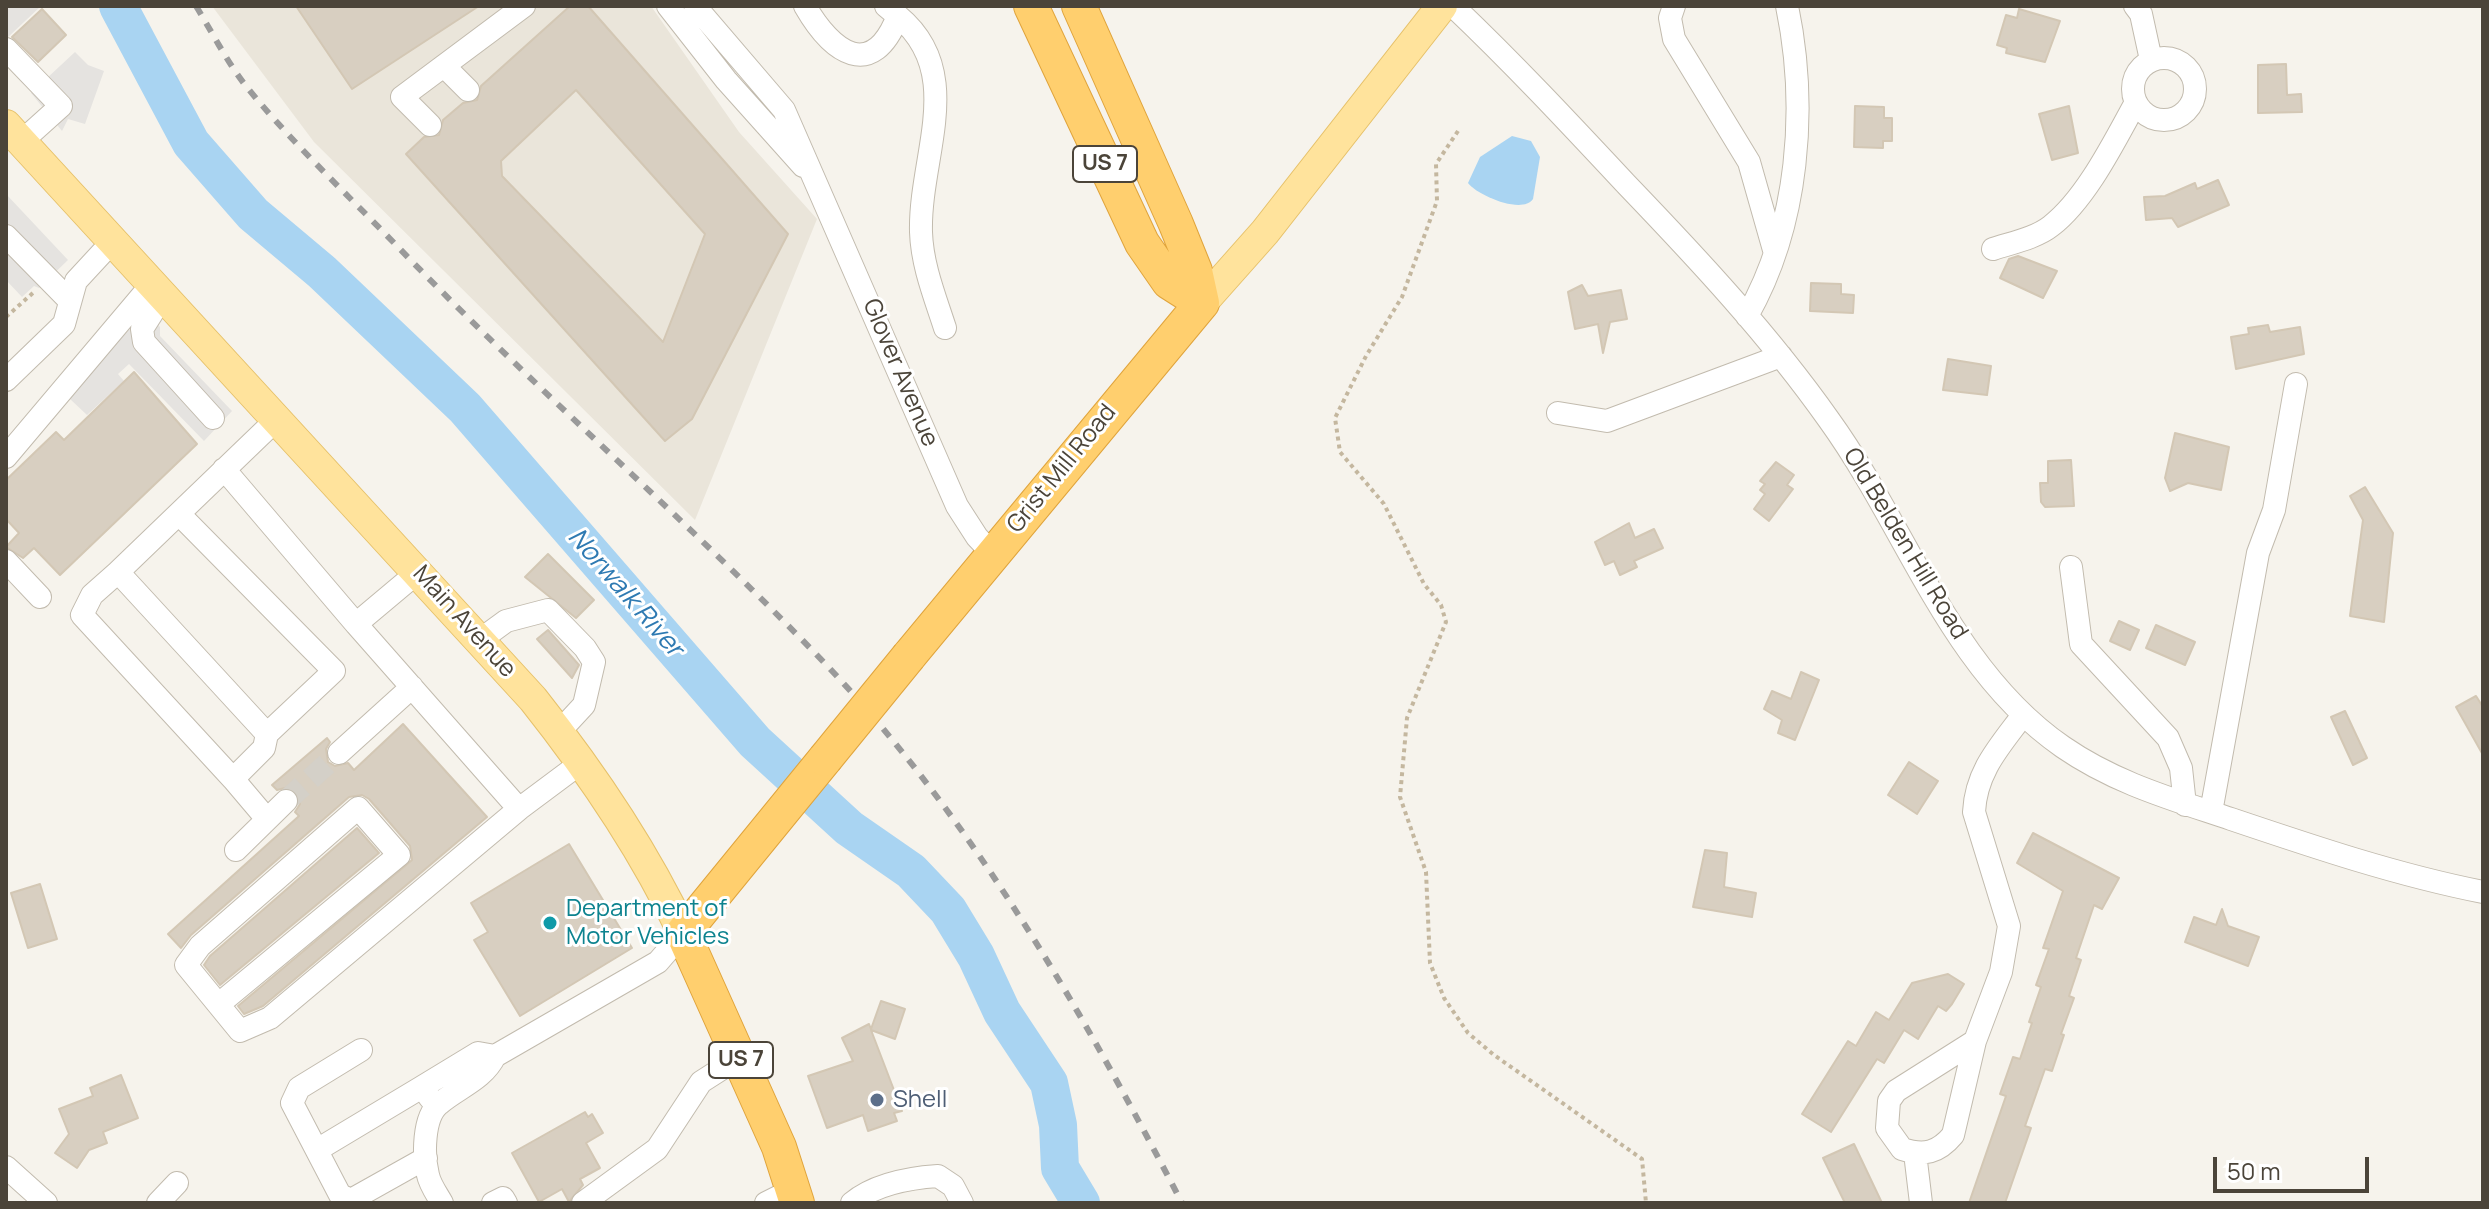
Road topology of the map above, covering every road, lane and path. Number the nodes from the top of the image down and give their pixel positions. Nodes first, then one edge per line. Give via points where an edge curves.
1 (524, 6) edge
2 (668, 6) edge
3 (695, 6) edge
4 (805, 6) edge
5 (1031, 6) edge
6 (1079, 6) edge
7 (1442, 6) edge
8 (1453, 6) edge
9 (1674, 6) edge
10 (1787, 6) edge
11 (2135, 6) edge
12 (892, 11) edge
13 (6, 49) edge
14 (2151, 60) junction
15 (444, 66) junction
16 (468, 90) dead end
17 (2135, 104) junction
18 (430, 125) dead end
19 (1458, 131) dead end
20 (14, 134) edge
21 (819, 185) junction
22 (6, 236) edge
23 (113, 241) junction
24 (1993, 249) dead end
25 (1776, 255) junction
26 (47, 280) junction
27 (158, 290) junction
28 (68, 299) junction
29 (1202, 303) junction
30 (1747, 316) junction
31 (6, 317) edge
32 (945, 328) dead end
33 (1781, 356) junction
34 (6, 380) edge
35 (2296, 384) dead end
36 (1558, 413) dead end
37 (213, 418) dead end
38 (277, 419) junction
39 (6, 457) edge
40 (224, 469) junction
41 (180, 515) junction
42 (993, 554) junction
43 (6, 561) edge
44 (2071, 567) dead end
45 (118, 572) junction
46 (418, 572) junction
47 (40, 597) dead end
48 (356, 624) junction
49 (480, 640) junction
50 (412, 687) junction
51 (2023, 715) junction
52 (559, 732) junction
53 (267, 734) junction
54 (339, 753) tunnel mouth
55 (582, 762) junction
56 (233, 779) junction
57 (286, 801) tunnel mouth
58 (2185, 805) junction
59 (519, 809) junction
60 (2211, 812) junction
61 (266, 818) junction
62 (236, 850) dead end
63 (2483, 892) edge
64 (683, 933) junction
65 (219, 1004) junction
66 (1975, 1041) junction
67 (361, 1050) dead end
68 (495, 1056) junction
69 (740, 1057) junction
70 (422, 1087) junction
71 (436, 1106) junction
72 (317, 1150) junction
73 (1915, 1153) junction
74 (6, 1167) edge
75 (427, 1167) junction
76 (177, 1183) dead end
77 (786, 1198) edge
78 (46, 1203) edge
79 (158, 1203) edge
80 (442, 1203) edge
81 (493, 1203) edge
82 (506, 1203) edge
83 (583, 1203) edge
84 (852, 1203) edge
85 (962, 1203) edge
86 (1646, 1203) edge
87 (1921, 1203) edge

1 - 15 street
2 - 21 street, Glover Avenue
3 - 21 street, Glover Avenue via 784,110
4 - 12 street via 839,50 856,56 876,51 890,35
5 - 29 highway, US 7 via 1142,243 1169,282
6 - 29 highway, US 7 via 1176,224
7 - 29 main road, Grist Mill Road via 1265,232
8 - 30 street, Old Belden Hill Road via 1515,65
9 - 25 street via 1674,39 1749,162
10 - 25 street via 1797,97 1796,153
11 - 14 street
12 - 32 street via 929,51 937,86 921,235
13 - 20 street via 61,106
14 - 17 street via 2136,74
14 - 17 street via 2162,57 2183,64 2191,72 2195,94 2184,114 2174,119 2152,119
15 - 16 street
15 - 18 street via 402,97
17 - 24 street via 2103,161 2061,217 2050,228
19 - 86 path via 1436,164 1437,201 1402,297 1335,418 1340,452 1384,504 1446,622 1407,718 1400,797 1426,872 1430,963 1444,998 1468,1033 1494,1055 1642,1159
20 - 23 main road, Main Avenue
21 - 42 street, Glover Avenue via 957,506
22 - 26 street
23 - 27 main road, Main Avenue
23 - 28 street via 76,281
25 - 30 street
26 - 28 street
26 - 31 path
27 - 37 street via 142,329 144,342
27 - 38 main road, Main Avenue
27 - 39 street
28 - 34 street via 64,324
29 - 42 highway, Grist Mill Road
30 - 33 street, Old Belden Hill Road
33 - 36 street via 1607,421
33 - 51 street, Old Belden Hill Road via 1831,423 1985,675
35 - 60 street via 2274,510 2258,553
38 - 40 street
38 - 46 main road, Main Avenue
40 - 41 street
40 - 48 street
41 - 45 street
41 - 53 street via 334,671
42 - 64 highway, Grist Mill Road, bridge
43 - 47 street
44 - 58 street via 2081,644 2168,738 2181,768
45 - 53 street
45 - 56 street via 92,595 82,615
46 - 48 street
46 - 49 main road, Main Avenue
48 - 50 street
49 - 52 main road, Main Avenue
49 - 52 street via 506,621 548,610 585,648 594,662 584,705
50 - 54 street
50 - 59 street
51 - 58 street, Old Belden Hill Road via 2100,772
51 - 66 street via 1984,767 1975,796 1974,812 2009,926 2001,972
52 - 55 main road, Main Avenue
53 - 56 street via 264,748
55 - 59 street
55 - 64 main road, Main Avenue via 657,878
56 - 61 street
57 - 61 street
58 - 60 street, Old Belden Hill Road
59 - 65 street via 270,1018 240,1031
60 - 63 street, Old Belden Hill Road via 2356,861
61 - 62 street
64 - 68 street via 658,962
64 - 69 highway, Main Avenue / US 7
65 - 65 street via 399,855 358,808 200,946 186,965
66 - 73 street via 1953,1135 1935,1151
66 - 73 street via 1896,1091 1889,1101 1887,1128 1902,1149
67 - 72 street via 293,1095 292,1103
68 - 70 street via 478,1053
68 - 71 street via 488,1070
69 - 77 highway, Main Avenue / US 7
69 - 83 street via 701,1082 657,1149
70 - 71 street
70 - 72 street
71 - 75 street via 426,1133
72 - 75 street via 346,1200
73 - 87 street
74 - 78 street
75 - 80 street
76 - 79 street
81 - 82 street via 503,1198
84 - 85 street via 882,1186 938,1176 953,1186

